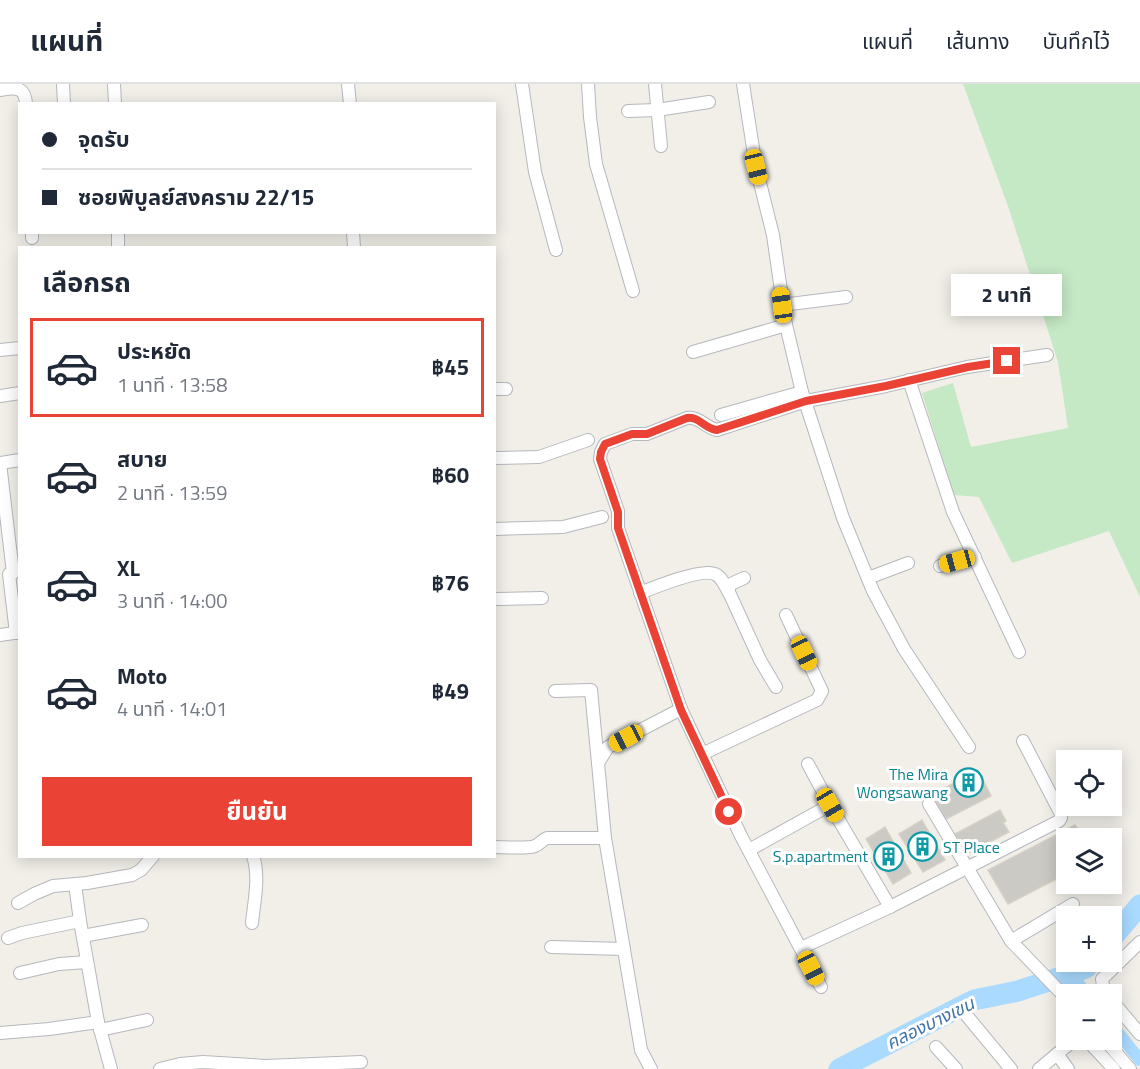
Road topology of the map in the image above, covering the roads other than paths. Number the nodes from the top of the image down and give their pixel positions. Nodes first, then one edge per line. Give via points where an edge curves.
1 (63, 84) edge
2 (114, 84) edge
3 (348, 84) edge
4 (522, 84) edge
5 (588, 84) edge
6 (655, 84) edge
7 (743, 84) edge
8 (0, 90) edge
9 (26, 102) edge
10 (64, 102) edge
11 (115, 102) edge
12 (350, 102) edge
13 (709, 102) dead end
14 (657, 110) junction
15 (628, 111) dead end
16 (661, 146) dead end
17 (556, 250) dead end
18 (633, 291) dead end
19 (846, 297) dead end
20 (782, 305) junction
21 (786, 325) junction
22 (18, 348) edge
23 (0, 350) edge
24 (693, 352) dead end
25 (1047, 355) dead end
26 (909, 380) junction
27 (18, 393) edge
28 (0, 396) edge
29 (804, 396) junction
30 (721, 415) dead end
31 (588, 440) dead end
32 (496, 458) edge
33 (18, 460) edge
34 (0, 463) edge
35 (9, 516) edge
36 (602, 517) dead end
37 (496, 529) edge
38 (975, 557) junction
39 (908, 563) dead end
40 (940, 566) dead end
41 (11, 574) edge
42 (744, 578) dead end
43 (868, 578) junction
44 (640, 592) junction
45 (729, 593) junction
46 (542, 598) dead end
47 (496, 599) edge
48 (786, 615) dead end
49 (18, 633) edge
50 (0, 635) edge
51 (1019, 652) dead end
52 (776, 687) dead end
53 (555, 691) dead end
54 (681, 710) junction
55 (1023, 741) dead end
56 (969, 747) dead end
57 (702, 754) junction
58 (598, 762) junction
59 (808, 764) dead end
60 (929, 804) dead end
61 (830, 805) junction
62 (605, 838) junction
63 (496, 847) edge
64 (749, 850) junction
65 (150, 858) edge
66 (254, 858) edge
67 (967, 868) junction
68 (75, 884) junction
69 (18, 903) dead end
70 (1073, 904) dead end
71 (890, 907) junction
72 (80, 921) junction
73 (252, 923) dead end
74 (141, 925) dead end
75 (83, 936) junction
76 (8, 938) dead end
77 (1011, 941) junction
78 (551, 946) dead end
79 (1139, 946) edge
80 (801, 948) junction
81 (624, 949) junction
82 (87, 962) junction
83 (20, 973) dead end
84 (1103, 984) edge
85 (821, 987) dead end
86 (1056, 987) edge
87 (1122, 1013) edge
88 (967, 1016) dead end
89 (147, 1020) dead end
90 (99, 1026) junction
91 (0, 1033) edge
92 (1140, 1034) edge
93 (936, 1047) dead end
94 (1062, 1050) edge
95 (1096, 1050) edge
96 (1114, 1050) edge
97 (1057, 1054) junction
98 (361, 1062) dead end
99 (1112, 1068) edge
100 (111, 1069) edge
101 (164, 1069) edge
102 (651, 1069) edge
103 (956, 1069) edge
104 (1011, 1069) edge
105 (1039, 1069) edge
106 (1068, 1069) edge
107 (1130, 1069) edge

1 - 10 street
2 - 11 street
3 - 12 street
4 - 17 street via 535,172
5 - 18 street via 596,164
6 - 14 street
7 - 20 street via 756,167 773,235
8 - 9 street via 21,90
13 - 14 street
14 - 15 street
14 - 16 street
19 - 20 street
20 - 21 street
21 - 24 street
21 - 29 street
22 - 23 street
25 - 26 street
26 - 29 street
26 - 38 street via 953,512
27 - 28 street
29 - 30 street
29 - 43 street via 843,518
29 - 44 street via 717,430 692,417 605,444 600,459
31 - 32 street via 539,456
33 - 34 street
34 - 35 street
35 - 41 street
36 - 37 street via 563,527
38 - 40 street
38 - 51 street
39 - 43 street
41 - 49 street
42 - 45 street via 731,584
43 - 56 street via 904,649
44 - 45 street via 688,576 713,573
44 - 54 street
45 - 52 street
46 - 47 street
48 - 57 street via 822,691 817,699
49 - 50 street
53 - 58 street via 591,690
54 - 57 street
54 - 58 street via 608,747
55 - 67 street via 1061,818
57 - 64 street
58 - 62 street
59 - 61 street
60 - 67 street
61 - 64 street
61 - 71 street
62 - 63 street via 545,838 533,847
62 - 81 street
64 - 80 street
65 - 68 street via 132,874
66 - 73 street
67 - 71 street
67 - 77 street
68 - 69 street via 45,888
68 - 72 street
70 - 77 street
71 - 80 street
72 - 75 street
72 - 76 street
74 - 75 street
75 - 82 street
77 - 86 street
78 - 81 street
79 - 84 street via 1102,979
80 - 85 street
81 - 102 street via 641,1050
82 - 83 street
82 - 90 street
87 - 92 street
88 - 104 street
89 - 90 street
90 - 91 street
90 - 100 street
93 - 103 street
94 - 97 street
95 - 99 street
96 - 107 street
97 - 105 street
97 - 106 street
98 - 101 street via 285,1066 203,1062

